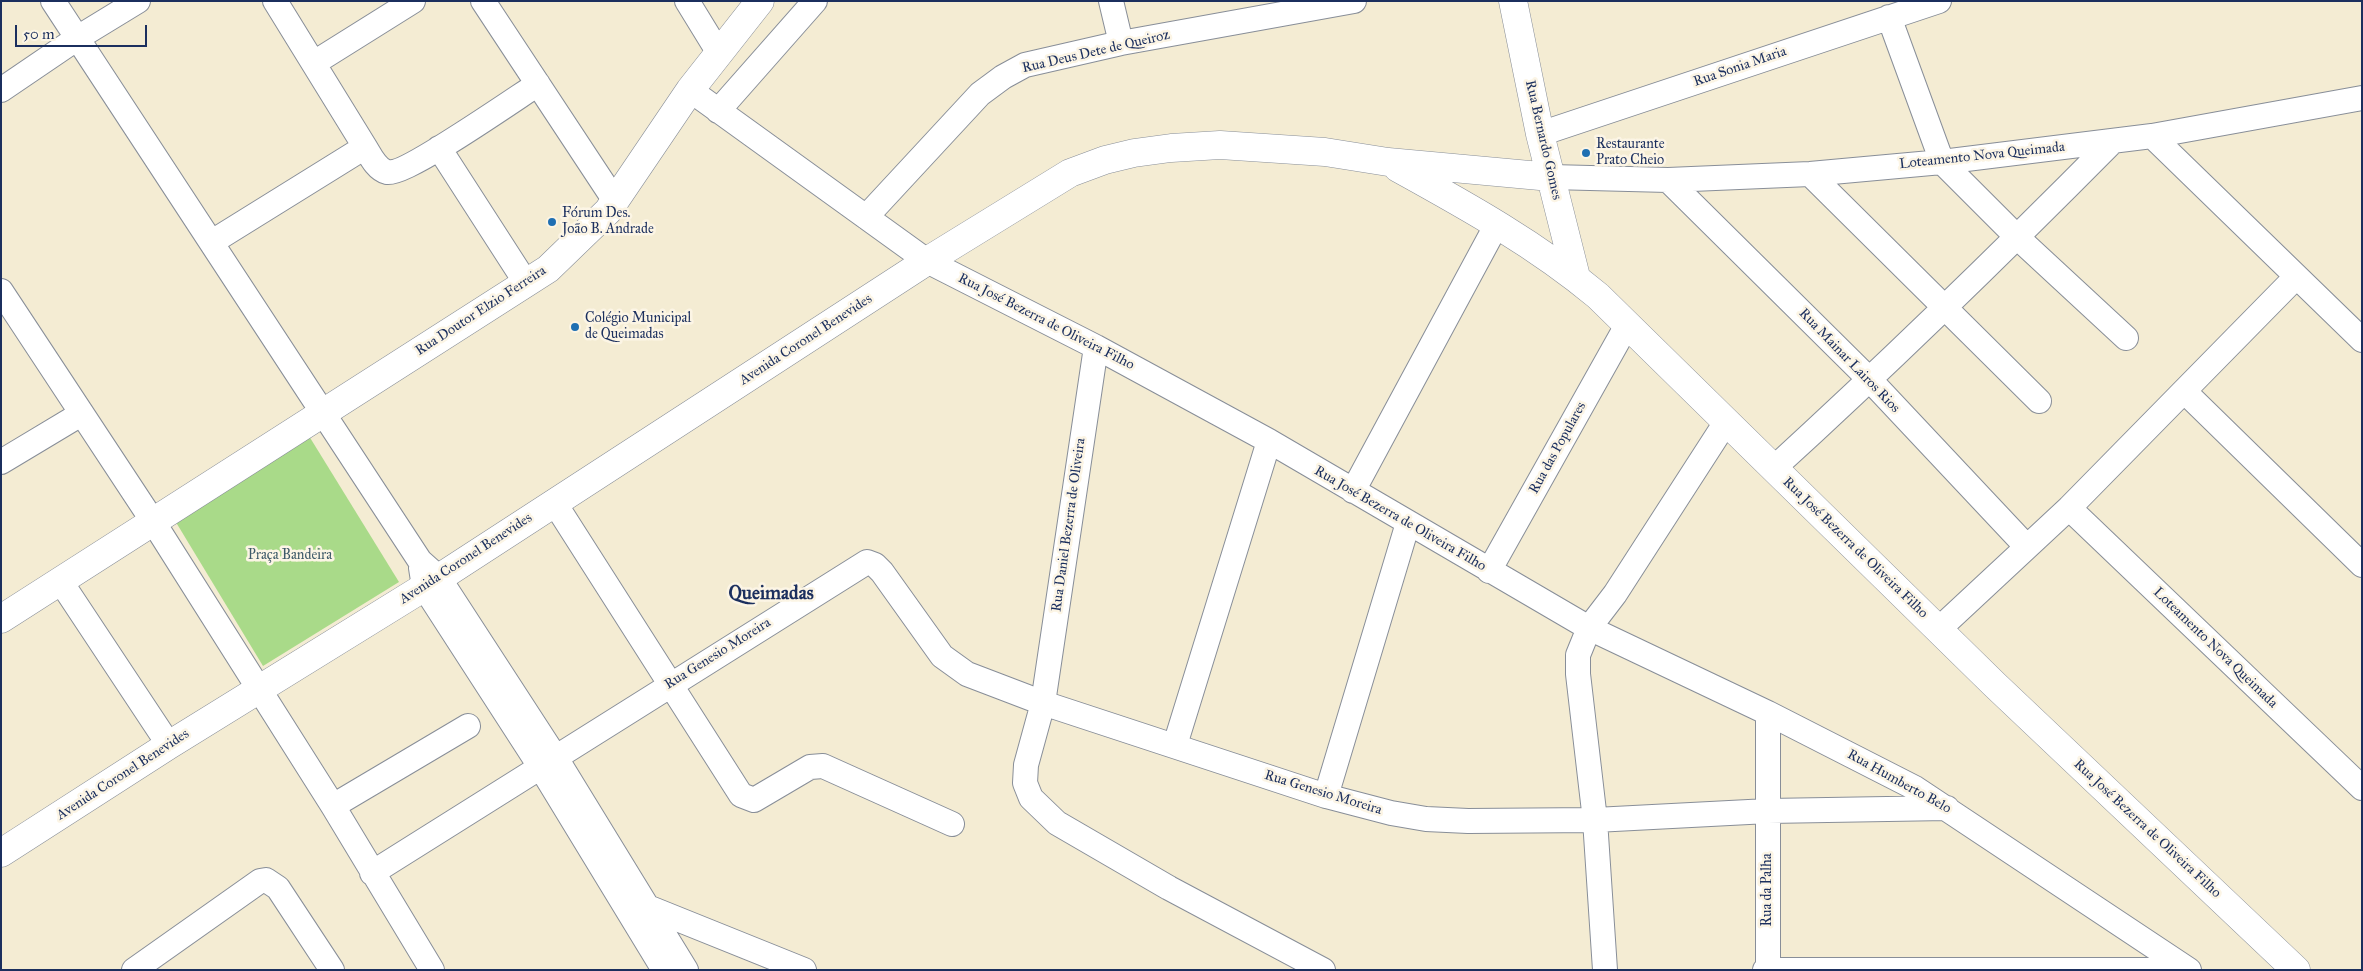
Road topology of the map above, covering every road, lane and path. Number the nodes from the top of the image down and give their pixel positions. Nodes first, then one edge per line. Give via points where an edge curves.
1 (53, 1) edge
2 (138, 1) edge
3 (275, 1) edge
4 (413, 1) edge
5 (483, 1) edge
6 (687, 1) edge
7 (737, 1) edge
8 (760, 1) edge
9 (815, 1) edge
10 (1111, 1) edge
11 (1354, 1) edge
12 (1513, 1) edge
13 (1940, 1) edge
14 (1889, 17) junction
15 (78, 37) junction
16 (1121, 43) junction
17 (714, 45) junction
18 (314, 63) junction
19 (538, 84) junction
20 (1, 90) edge
21 (690, 90) junction
22 (2357, 105) edge
23 (718, 111) junction
24 (1540, 134) junction
25 (2152, 136) junction
26 (2113, 141) junction
27 (365, 146) junction
28 (439, 148) junction
29 (1388, 162) junction
30 (1942, 162) junction
31 (1810, 174) junction
32 (1551, 177) junction
33 (1668, 180) junction
34 (614, 201) junction
35 (866, 217) junction
36 (1497, 224) junction
37 (2018, 238) junction
38 (212, 242) junction
39 (927, 261) junction
40 (2296, 277) junction
41 (1576, 278) junction
42 (526, 283) junction
43 (1, 291) edge
44 (1944, 307) junction
45 (1627, 325) junction
46 (2126, 338) dead end
47 (2362, 340) edge
48 (1096, 347) junction
49 (1870, 380) junction
50 (2185, 392) junction
51 (2039, 402) dead end
52 (322, 412) junction
53 (81, 414) junction
54 (1726, 422) junction
55 (1269, 441) junction
56 (1, 462) edge
57 (1773, 469) junction
58 (1354, 491) junction
59 (554, 502) junction
60 (2069, 508) junction
61 (154, 523) junction
62 (1408, 523) junction
63 (2026, 546) junction
64 (2362, 565) edge
65 (1489, 571) junction
66 (428, 575) junction
67 (61, 582) junction
68 (1, 619) edge
69 (1589, 628) junction
70 (1939, 629) junction
71 (670, 684) junction
72 (258, 690) junction
73 (1043, 703) junction
74 (1768, 713) junction
75 (468, 726) dead end
76 (169, 745) junction
77 (1175, 745) junction
78 (548, 763) junction
79 (2362, 788) edge
80 (1326, 796) junction
81 (332, 806) junction
82 (1947, 808) junction
83 (1768, 811) junction
84 (1595, 820) junction
85 (952, 824) dead end
86 (1, 853) edge
87 (372, 873) junction
88 (650, 908) junction
89 (1875, 969) edge
90 (134, 970) edge
91 (332, 970) edge
92 (432, 970) edge
93 (664, 970) edge
94 (686, 970) edge
95 (804, 970) edge
96 (1323, 970) edge
97 (1605, 970) edge
98 (1767, 970) edge
99 (2185, 970) edge
100 (2189, 970) edge
101 (2296, 970) edge

1 - 15 street
2 - 15 street
3 - 18 street
4 - 18 street
5 - 19 street
6 - 17 street
7 - 17 main road
8 - 21 main road
9 - 23 street
10 - 16 street
11 - 16 street, Rua Deus Dete de Queiroz
12 - 24 main road, Rua Bernardo Gomes
13 - 14 street, Rua Sonia Maria
14 - 24 street, Rua Sonia Maria
14 - 30 street
15 - 20 street
15 - 38 street
16 - 35 street, Rua Deus Dete de Queiroz via 1025,66 1002,77 953,121
17 - 21 main road
18 - 27 street
19 - 28 street
19 - 34 street
21 - 23 street
21 - 34 main road, Rua Doutor Elzio Ferreira
22 - 25 street, Loteamento Nova Queimada
23 - 35 street
24 - 32 main road, Rua Bernardo Gomes
25 - 26 street, Loteamento Nova Queimada
25 - 40 street
26 - 30 street, Loteamento Nova Queimada
26 - 37 street
27 - 28 street via 379,168 389,172
27 - 38 street
28 - 42 street
29 - 32 main road, Rua José Bezerra de Oliveira Filho
29 - 36 main road, Rua José Bezerra de Oliveira Filho
29 - 39 main road, Rua José Bezerra de Oliveira Filho via 1325,152 1220,145 1134,153 1070,173
30 - 31 street, Loteamento Nova Queimada
30 - 37 street
31 - 33 street, Loteamento Nova Queimada
31 - 44 street
32 - 33 street, Loteamento Nova Queimada
32 - 41 main road, Rua Bernardo Gomes
33 - 49 street, Rua Mainar Lairos Rios
34 - 42 main road, Rua Doutor Elzio Ferreira via 608,211 548,269
35 - 39 street
36 - 41 main road, Rua José Bezerra de Oliveira Filho
36 - 58 street
37 - 44 street
37 - 46 street
38 - 52 street
39 - 48 street, Rua José Bezerra de Oliveira Filho
39 - 59 main road, Avenida Coronel Benevides
40 - 47 street
40 - 50 street
41 - 45 main road, Rua José Bezerra de Oliveira Filho
42 - 52 main road, Rua Doutor Elzio Ferreira
43 - 53 street
44 - 49 street
44 - 51 street
45 - 54 main road, Rua José Bezerra de Oliveira Filho
45 - 65 street, Rua das Populares
48 - 55 street, Rua José Bezerra de Oliveira Filho
48 - 73 street, Rua Daniel Bezerra de Oliveira
49 - 57 street
49 - 63 street, Rua Mainar Lairos Rios
50 - 60 street
50 - 64 street
52 - 61 main road
52 - 66 street
53 - 56 street
53 - 61 street
54 - 57 main road, Rua José Bezerra de Oliveira Filho
54 - 69 street via 1615,594
55 - 58 street, Rua José Bezerra de Oliveira Filho
55 - 77 street
57 - 70 main road, Rua José Bezerra de Oliveira Filho
58 - 62 street, Rua José Bezerra de Oliveira Filho
59 - 66 main road, Avenida Coronel Benevides
59 - 71 street
60 - 63 street
60 - 79 street, Loteamento Nova Queimada
61 - 67 main road
61 - 72 street
62 - 65 street, Rua José Bezerra de Oliveira Filho
62 - 80 street
63 - 70 street
65 - 69 street, Rua José Bezerra de Oliveira Filho
66 - 72 main road, Avenida Coronel Benevides
66 - 78 street
67 - 68 main road
67 - 76 street
69 - 74 street, Rua Humberto Belo
69 - 84 street via 1578,655 1578,674
70 - 101 main road, Rua José Bezerra de Oliveira Filho
71 - 73 street, Rua Genesio Moreira via 867,562 882,572 942,656 952,665 967,674
71 - 78 street, Rua Genesio Moreira
71 - 85 street via 741,795 754,800 810,767 822,766
72 - 76 main road, Avenida Coronel Benevides
72 - 81 street
73 - 77 street, Rua Genesio Moreira
73 - 96 street via 1026,765 1025,783 1031,798 1057,823 1169,888
74 - 82 street, Rua Humberto Belo via 1883,771
74 - 83 street
75 - 81 street
76 - 86 main road, Avenida Coronel Benevides
77 - 80 street, Rua Genesio Moreira
78 - 87 street, Rua Genesio Moreira
78 - 88 street
78 - 93 street
80 - 84 street, Rua Genesio Moreira via 1426,819
81 - 87 street
82 - 83 street
82 - 100 street, Rua Humberto Belo
83 - 84 street
83 - 98 street, Rua da Palha
84 - 97 street
87 - 92 street
88 - 94 street
88 - 95 street
89 - 98 street, Rua da Palha
89 - 99 street, Rua da Palha
90 - 91 street via 260,881 266,880 278,888

